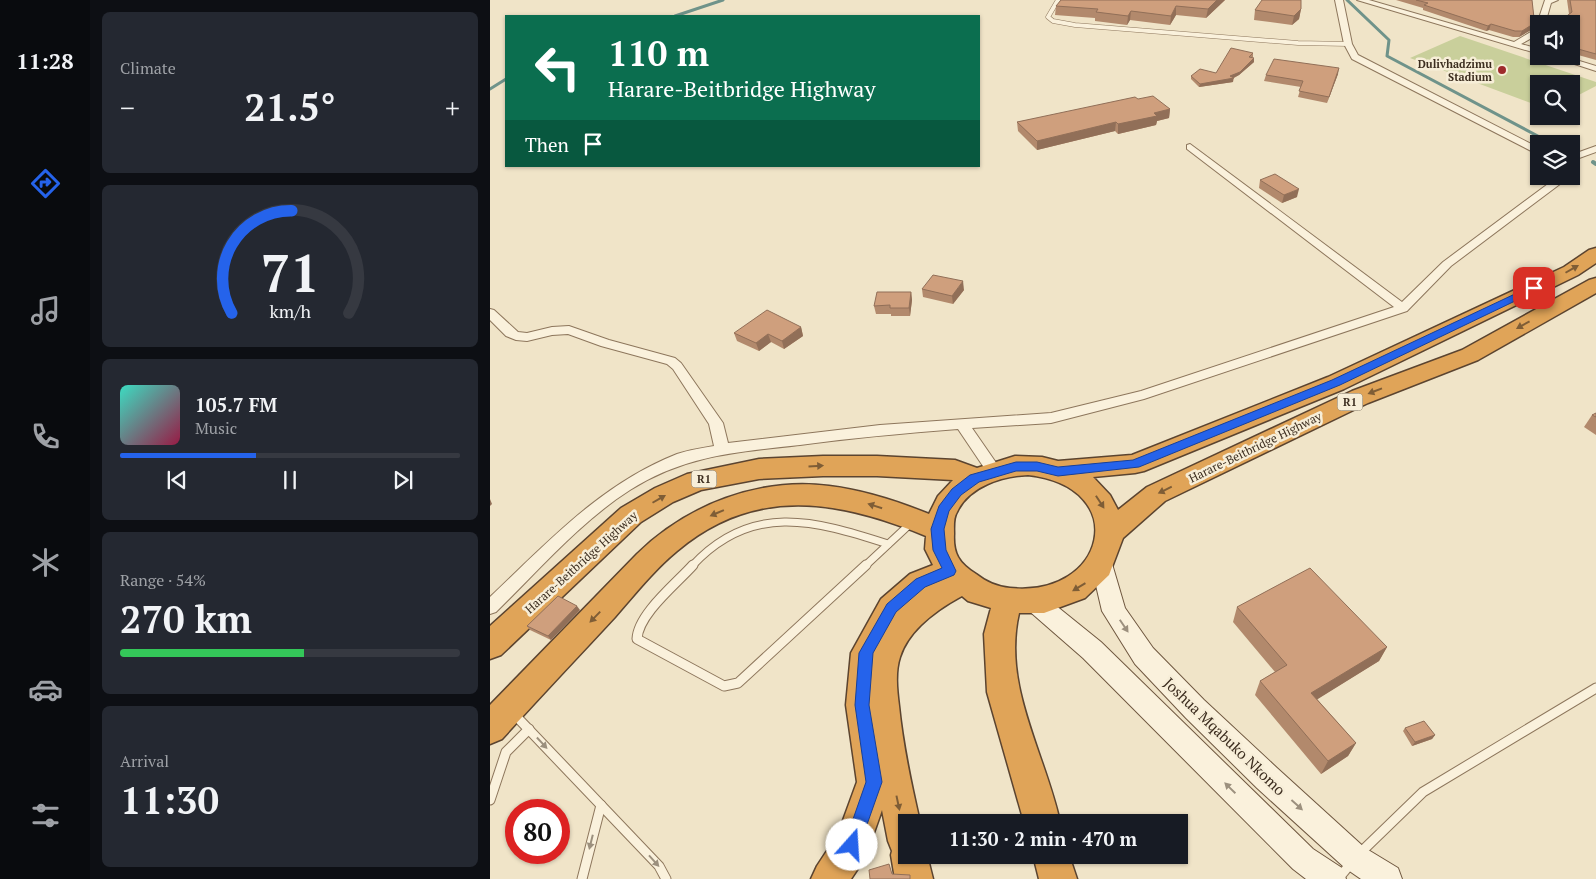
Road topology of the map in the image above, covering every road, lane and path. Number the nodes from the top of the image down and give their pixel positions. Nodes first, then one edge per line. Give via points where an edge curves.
1 (1058, 0) edge
2 (1339, 0) edge
3 (1361, 0) edge
4 (1549, 0) edge
5 (1544, 15) edge
6 (1530, 36) edge
7 (1348, 44) junction
8 (1515, 45) junction
9 (1530, 49) edge
10 (1580, 64) edge
11 (1596, 69) edge
12 (1190, 147) dead end
13 (1530, 147) edge
14 (1596, 149) edge
15 (1580, 155) edge
16 (1554, 185) edge
17 (1596, 254) edge
18 (1596, 284) edge
19 (1403, 308) junction
20 (490, 313) edge
21 (962, 426) junction
22 (722, 449) junction
23 (1058, 471) junction
24 (984, 475) junction
25 (926, 524) junction
26 (1111, 532) junction
27 (888, 544) junction
28 (1102, 564) junction
29 (956, 576) junction
30 (1021, 602) junction
31 (490, 607) edge
32 (490, 645) edge
33 (1596, 688) edge
34 (499, 718) edge
35 (529, 729) junction
36 (490, 800) edge
37 (601, 805) junction
38 (900, 814) edge
39 (1040, 814) edge
40 (1355, 858) junction
41 (911, 864) edge
42 (1054, 864) edge
43 (582, 879) edge
44 (666, 879) edge
45 (830, 879) edge
46 (914, 879) edge
47 (1058, 879) edge
48 (1331, 879) edge
49 (1338, 879) edge
50 (1387, 879) edge

1 - 7 lane via 1048,16 1053,21 1075,25
2 - 7 street
3 - 8 street
4 - 5 street
6 - 8 street
7 - 13 street via 1355,57
8 - 9 street
10 - 11 street
12 - 19 street
14 - 15 street
16 - 19 street via 1447,264
23 -> 17 highway, Harare-Beitbridge Highway / R1 via 1135,464 1263,413 1354,374 1570,271
18 -> 26 highway, Harare-Beitbridge Highway / R1 via 1470,355 1360,397 1156,494
19 - 21 street via 1144,396 1051,418
20 - 22 street via 516,336 569,330 672,361 716,423
21 - 22 street via 880,430
21 - 24 street
22 - 31 street via 682,458 625,486 576,524
23 - 24 highway, Harare-Beitbridge Highway / R1 via 1016,466
23 -> 26 highway, Harare-Beitbridge Highway / R1 via 1079,481 1095,495 1106,512
24 - 25 highway, Harare-Beitbridge Highway / R1 via 956,492 944,509
32 -> 24 highway, Harare-Beitbridge Highway / R1 via 631,515 696,481 759,470 824,466 955,470
25 - 27 lane
25 - 29 highway
25 -> 34 highway via 856,500 821,494 779,494 741,503 696,522 662,547
26 - 28 highway
27 - 27 lane via 731,686 724,686 637,639 639,623 716,543 740,529 767,522 805,521 845,529
28 -> 30 highway via 1086,582 1064,596
28 -> 40 street, Joshua Mqabuko Nkomo via 1114,611 1144,656 1195,709
29 - 30 highway via 968,588
29 -> 38 highway via 899,630 885,655 881,684 886,747
29 - 45 highway via 920,583 891,608 866,653 862,705 874,782 852,845
30 - 39 highway via 998,634 1003,692
48 -> 30 street via 1303,859 1092,650
33 - 40 lane via 1423,792
34 - 35 lane
35 - 36 lane via 506,752
35 -> 37 lane
37 -> 43 lane
37 -> 44 lane via 659,866
40 - 49 lane
40 - 50 street, Joshua Mqabuko Nkomo
41 - 46 highway
42 - 47 highway

